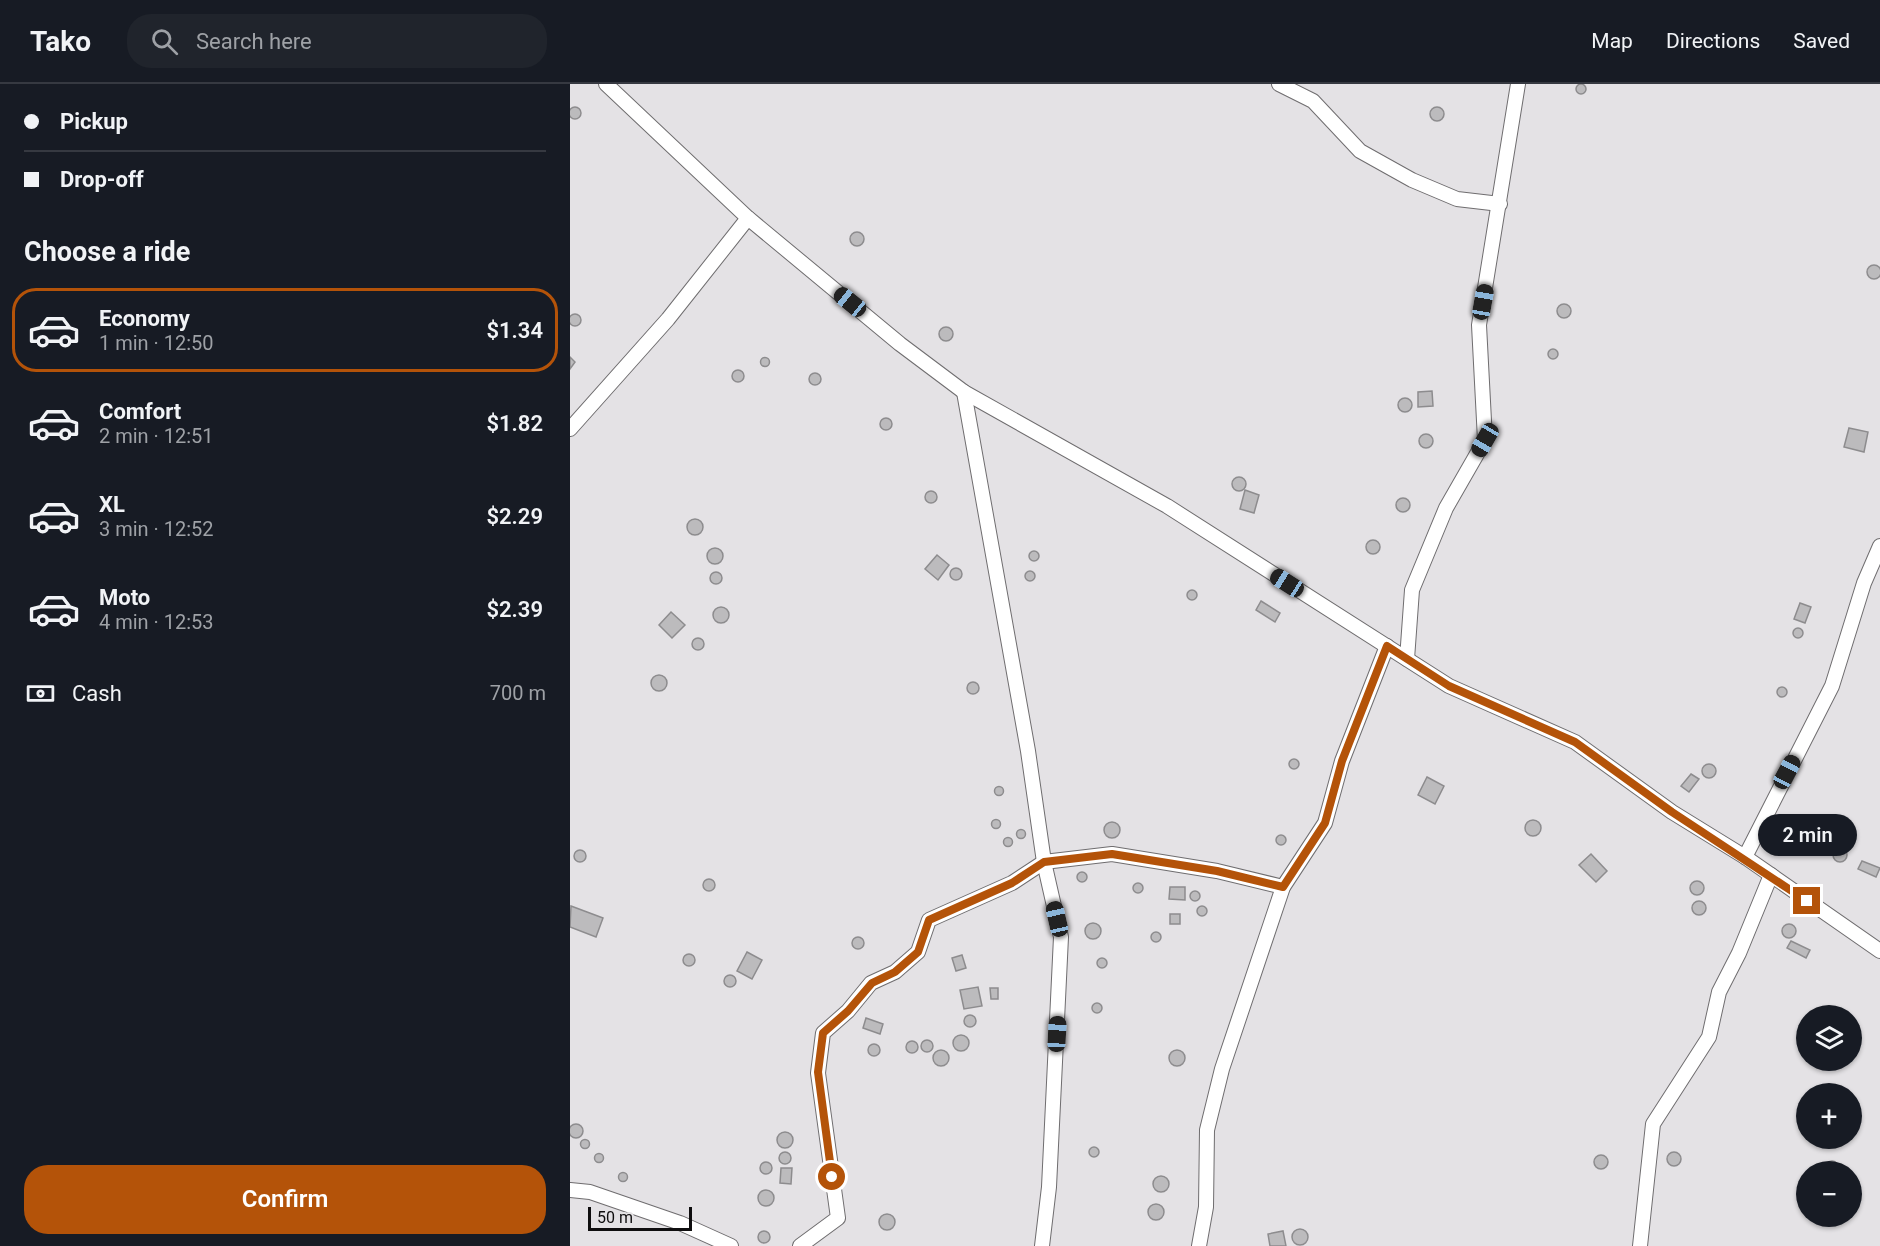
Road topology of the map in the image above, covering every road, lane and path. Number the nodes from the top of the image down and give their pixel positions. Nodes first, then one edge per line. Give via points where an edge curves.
1 (606, 84) edge
2 (1279, 84) edge
3 (1518, 84) edge
4 (1500, 204) junction
5 (748, 218) junction
6 (964, 392) junction
7 (570, 429) edge
8 (1880, 546) edge
9 (1387, 646) junction
10 (1407, 659) junction
11 (1745, 857) junction
12 (1044, 862) junction
13 (1771, 875) junction
14 (1283, 887) junction
15 (1880, 951) edge
16 (570, 1190) edge
17 (731, 1246) edge
18 (800, 1246) edge
19 (1042, 1246) edge
20 (1199, 1246) edge
21 (1640, 1246) edge

1 - 5 street
2 - 4 street via 1313,101 1360,151 1412,180 1457,199
3 - 4 street
4 - 10 street via 1479,325 1485,440 1446,508 1412,590
5 - 6 street
5 - 7 street via 668,319
6 - 9 street via 1167,506
6 - 12 street via 1028,750
8 - 11 street via 1864,583 1832,686
9 - 10 street
9 - 14 street via 1342,761 1325,823
10 - 11 street via 1449,686 1575,742 1672,812
11 - 13 street
12 - 14 street via 1112,854 1217,871
12 - 18 street via 1012,883 929,920 918,952 895,972 872,983 823,1033 818,1072 838,1218
12 - 19 street via 1061,937 1049,1187
13 - 15 street
13 - 21 street via 1719,992 1709,1036 1653,1124
14 - 20 street via 1222,1069 1207,1130 1206,1208
16 - 17 street via 590,1192 680,1223

